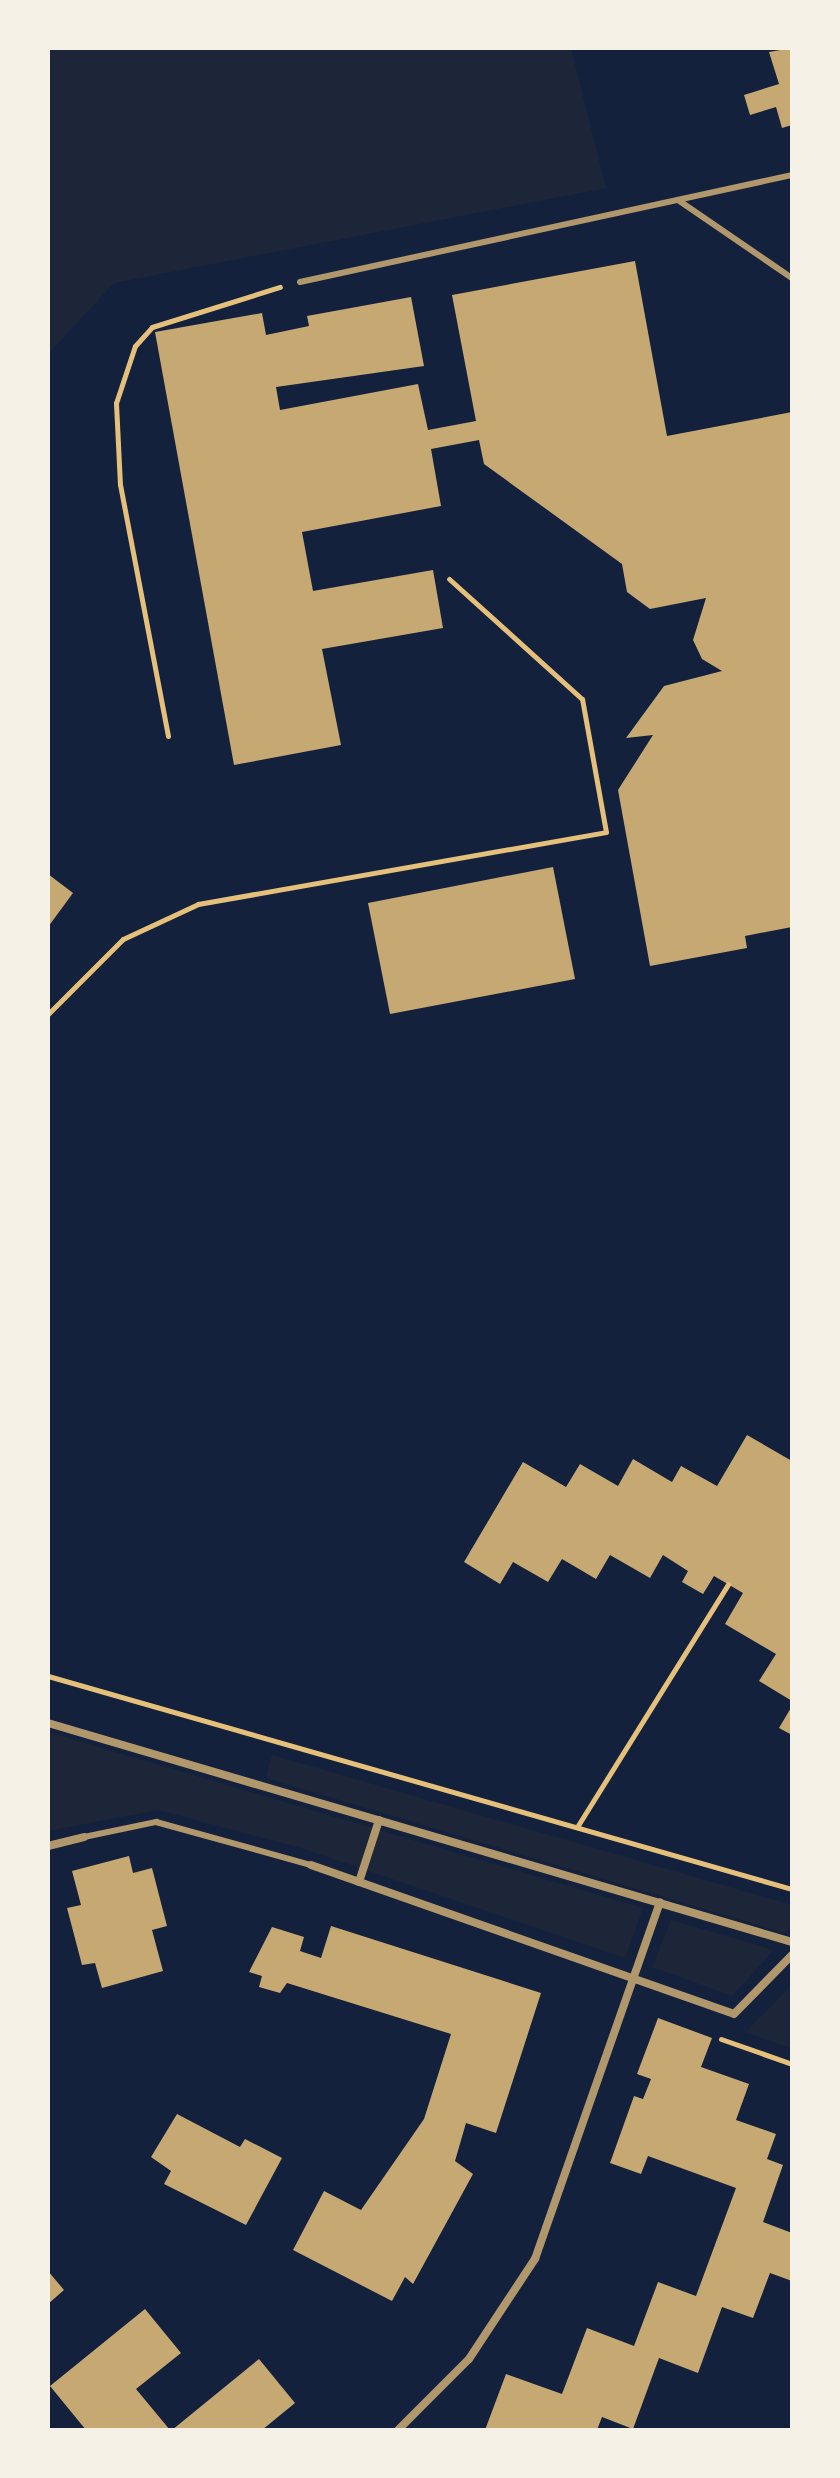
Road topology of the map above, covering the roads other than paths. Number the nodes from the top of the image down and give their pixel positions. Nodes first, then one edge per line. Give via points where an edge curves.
1 (792, 175) edge
2 (678, 200) junction
3 (792, 278) edge
4 (300, 282) road end
5 (48, 1723) edge
6 (379, 1820) junction
7 (84, 1837) joint
8 (48, 1846) edge
9 (311, 1865) joint
10 (359, 1882) junction
11 (660, 1902) junction
12 (792, 1942) edge
13 (792, 1955) edge
14 (631, 1976) junction
15 (398, 2430) edge

1 - 2 lane
2 - 3 lane
2 - 4 lane
5 - 6 street
6 - 10 street
6 - 11 street
7 - 8 street
7 - 9 lane via 156,1822
9 - 10 street
10 - 14 street
11 - 12 street
11 - 14 street
13 - 14 street via 734,2014
14 - 15 street via 535,2259 469,2359

